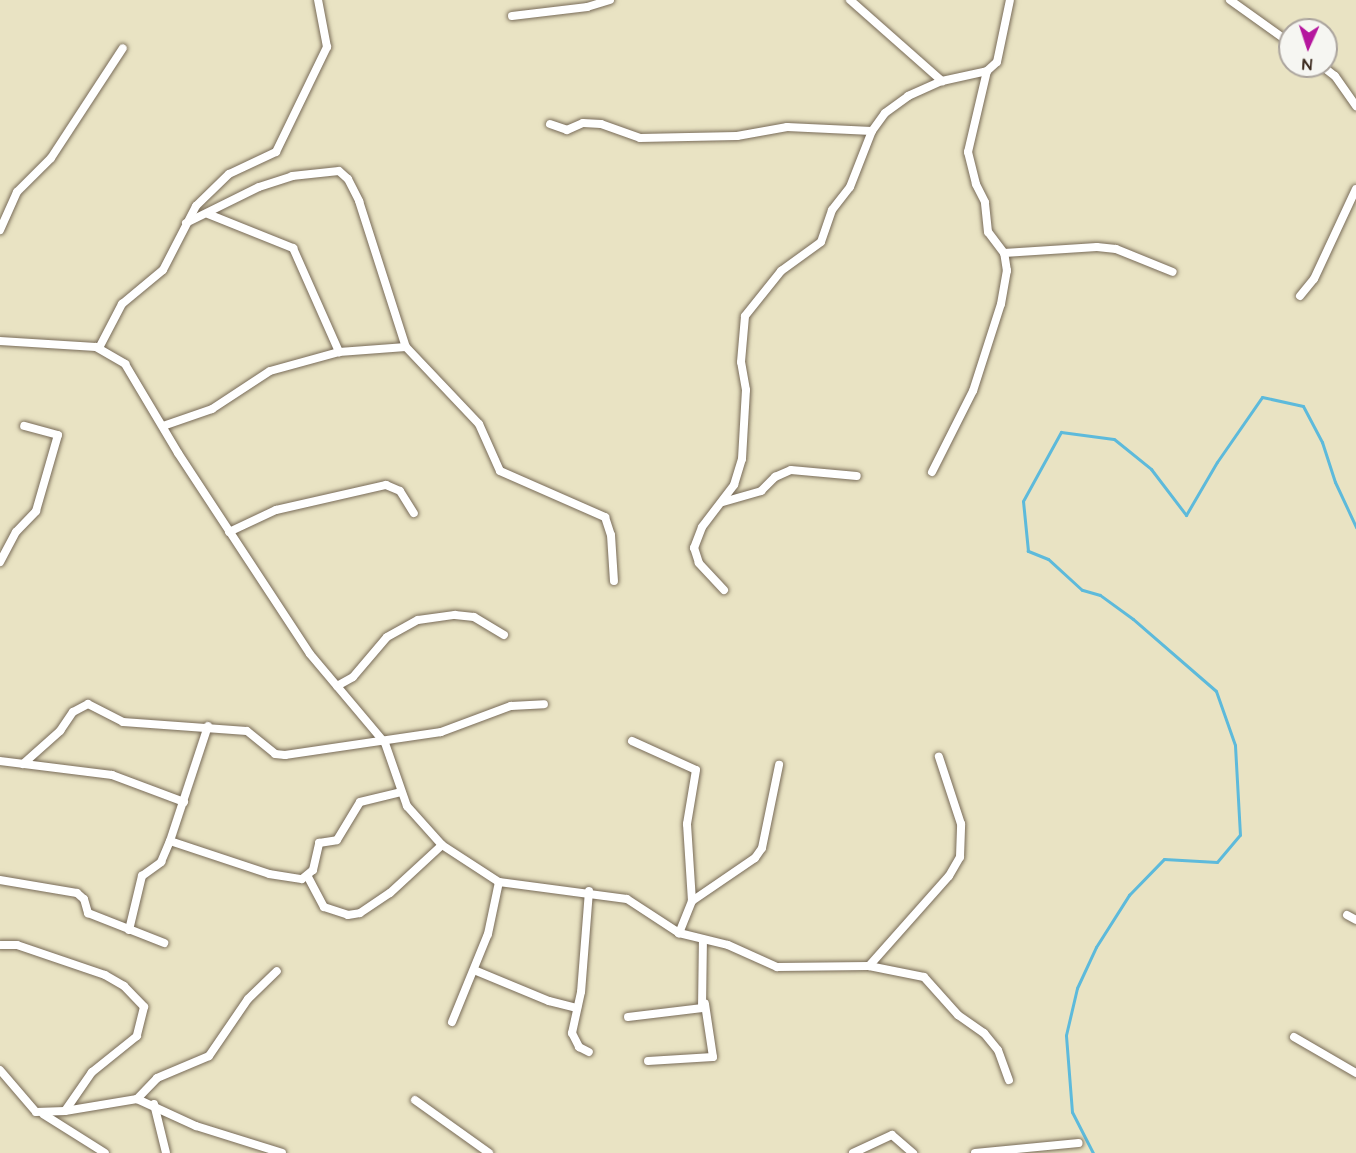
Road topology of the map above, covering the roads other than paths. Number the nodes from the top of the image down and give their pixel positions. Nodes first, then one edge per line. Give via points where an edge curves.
1 (318, 0) edge
2 (610, 0) edge
3 (850, 0) edge
4 (1010, 0) edge
5 (1230, 0) edge
6 (512, 16) dead end
7 (1278, 34) edge
8 (123, 48) dead end
9 (987, 71) junction
10 (1336, 78) edge
11 (942, 81) junction
12 (1356, 106) edge
13 (550, 124) dead end
14 (872, 131) junction
15 (1356, 189) edge
16 (208, 214) junction
17 (186, 223) junction
18 (0, 230) edge
19 (1004, 253) junction
20 (1173, 272) dead end
21 (1300, 296) dead end
22 (0, 341) edge
23 (406, 347) junction
24 (99, 348) junction
25 (339, 352) junction
26 (24, 426) dead end
27 (163, 426) junction
28 (932, 472) dead end
29 (857, 476) dead end
30 (723, 502) junction
31 (414, 513) dead end
32 (229, 531) junction
33 (0, 562) edge
34 (614, 581) dead end
35 (724, 590) dead end
36 (504, 635) dead end
37 (337, 686) junction
38 (544, 704) dead end
39 (208, 726) junction
40 (632, 741) dead end
41 (385, 743) junction
42 (939, 757) dead end
43 (0, 761) edge
44 (22, 764) junction
45 (779, 765) dead end
46 (401, 792) junction
47 (184, 802) junction
48 (170, 841) junction
49 (442, 845) junction
50 (308, 877) junction
51 (0, 880) edge
52 (499, 882) junction
53 (589, 891) junction
54 (692, 901) junction
55 (1347, 915) dead end
56 (1356, 920) edge
57 (129, 930) junction
58 (679, 933) junction
59 (703, 940) junction
60 (164, 943) dead end
61 (0, 945) edge
62 (869, 966) junction
63 (474, 969) junction
64 (277, 971) dead end
65 (705, 1004) junction
66 (577, 1008) junction
67 (628, 1017) dead end
68 (452, 1022) dead end
69 (1294, 1037) dead end
70 (590, 1052) dead end
71 (648, 1061) dead end
72 (0, 1070) edge
73 (1356, 1073) edge
74 (1008, 1080) dead end
75 (137, 1099) junction
76 (415, 1100) dead end
77 (153, 1104) junction
78 (65, 1111) junction
79 (43, 1114) junction
80 (1079, 1143) dead end
81 (105, 1153) edge
82 (166, 1153) edge
83 (282, 1153) edge
84 (489, 1153) edge
85 (853, 1153) edge
86 (913, 1153) edge
87 (975, 1153) edge

1 - 17 street via 327,47 276,152 229,174 196,206
2 - 6 street via 587,7
3 - 11 street
4 - 9 street via 997,62
5 - 7 street
8 - 18 street via 51,158 17,192
9 - 11 street
9 - 19 street via 968,152 985,202 988,232
10 - 12 street
11 - 14 street via 896,104
13 - 14 street via 567,130 583,123 601,124 640,138 737,136 787,127
14 - 30 street via 850,187 832,210 821,242 781,271 745,316 741,362 746,390 742,459 734,485
15 - 21 street via 1314,279
16 - 17 street
16 - 23 street via 241,195 292,176 339,171 348,179 359,201
16 - 25 street via 293,248
17 - 24 street via 163,270 122,304
19 - 20 street via 1107,248
19 - 28 street via 1007,271 1001,304 973,391
22 - 24 street
23 - 25 street
23 - 34 street via 479,424 500,471 605,517 611,535
24 - 27 street via 125,364
25 - 27 street via 270,371 212,409
26 - 33 street via 58,435 36,511 16,532
27 - 32 street
29 - 30 street via 791,470 775,477 761,491
30 - 35 street via 702,527 694,549 699,563
31 - 32 street via 400,491 386,485 276,510
32 - 37 street via 310,654
36 - 37 street via 474,617 417,620 387,637 353,677
37 - 41 street
38 - 41 street via 511,706 441,732
39 - 41 street via 247,731 275,754 285,755
39 - 44 street via 123,722 106,717 94,704 88,704 73,712 60,731
39 - 47 street
40 - 54 street via 696,770 687,824
41 - 46 street
42 - 62 street via 961,824 960,857 949,876
43 - 44 street
44 - 47 street via 112,774
45 - 54 street via 759,853
46 - 49 street via 418,821
46 - 50 street via 360,802 337,840 319,843
47 - 48 street
48 - 50 street via 268,874 292,880
48 - 57 street via 161,862 142,876
49 - 50 street via 390,894 360,913 348,915 324,907
49 - 52 street
51 - 57 street via 77,893 84,899 88,913
52 - 53 street
52 - 63 street via 488,934
53 - 58 street via 637,904
53 - 66 street via 591,904
54 - 58 street
55 - 56 street
57 - 60 street
58 - 59 street
59 - 62 street via 728,945 777,967
59 - 65 street
61 - 78 street via 17,945 105,975 124,986 144,1007 137,1036 92,1072
62 - 74 street via 924,976 958,1015 984,1033 998,1050
63 - 66 street via 549,1001
63 - 68 street
64 - 75 street via 248,999 209,1056 157,1078
65 - 67 street via 697,1010
65 - 71 street via 713,1057
66 - 70 street via 572,1033 579,1047
69 - 73 street
72 - 79 street via 26,1104
75 - 77 street
75 - 78 street
76 - 84 street
77 - 82 street
77 - 83 street via 196,1126
78 - 79 street
79 - 81 street
80 - 87 street
85 - 86 street via 892,1135

